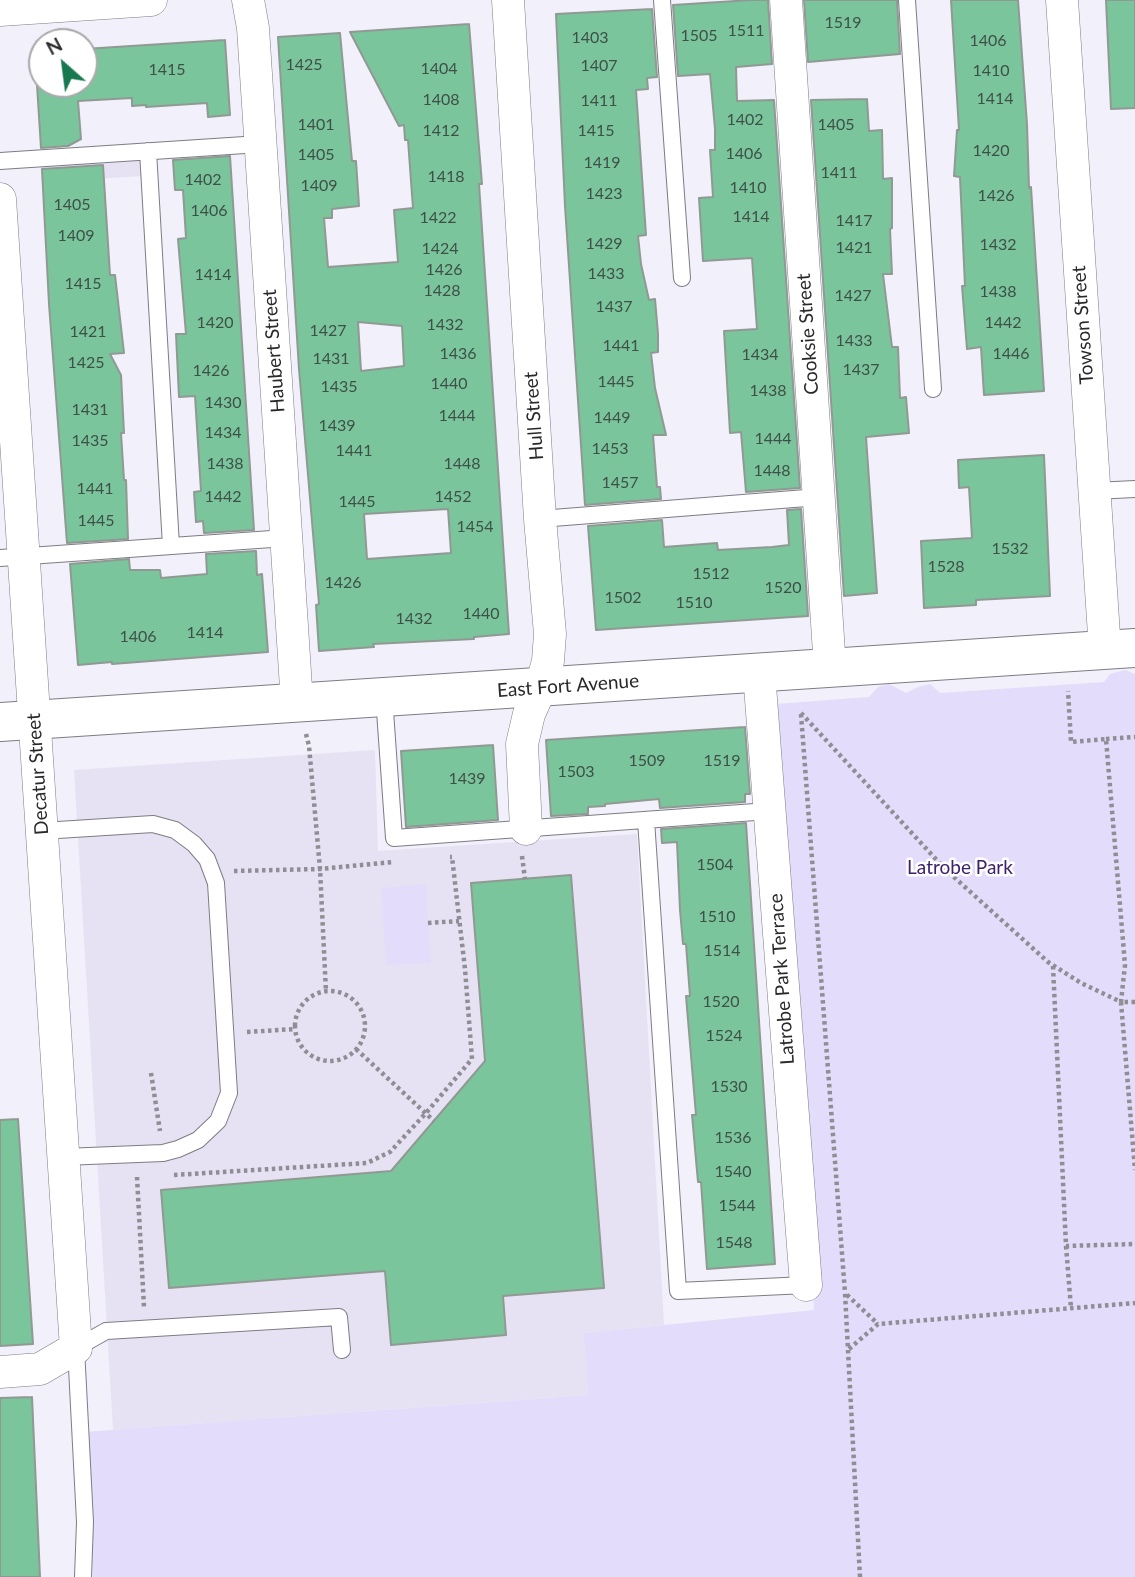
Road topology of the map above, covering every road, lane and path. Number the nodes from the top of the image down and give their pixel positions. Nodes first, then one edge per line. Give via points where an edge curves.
1 (151, 0) edge
2 (248, 0) edge
3 (508, 0) edge
4 (662, 0) edge
5 (786, 0) edge
6 (907, 0) edge
7 (1062, 0) edge
8 (0, 10) edge
9 (260, 144) junction
10 (148, 151) junction
11 (0, 161) edge
12 (0, 199) edge
13 (682, 278) dead end
14 (933, 389) dead end
15 (1135, 489) edge
16 (1094, 491) junction
17 (819, 497) junction
18 (540, 519) junction
19 (286, 538) junction
20 (171, 546) junction
21 (12, 556) edge
22 (1120, 649) edge
23 (830, 668) junction
24 (759, 673) junction
25 (541, 687) junction
26 (1068, 691) dead end
27 (384, 697) junction
28 (297, 703) junction
29 (17, 721) edge
30 (1135, 737) edge
31 (1106, 739) junction
32 (769, 811) junction
33 (646, 820) junction
34 (526, 828) junction
35 (42, 831) junction
36 (439, 858) dead end
37 (399, 862) dead end
38 (320, 869) junction
39 (212, 872) junction
40 (459, 921) junction
41 (428, 923) dead end
42 (1053, 965) junction
43 (326, 992) junction
44 (1121, 1002) junction
45 (1135, 1002) edge
46 (295, 1029) junction
47 (225, 1033) junction
48 (356, 1049) junction
49 (151, 1073) dead end
50 (426, 1113) junction
51 (434, 1121) dead end
52 (163, 1153) junction
53 (64, 1157) junction
54 (1135, 1170) edge
55 (168, 1175) junction
56 (1135, 1244) edge
57 (1066, 1246) junction
58 (806, 1285) joint
59 (845, 1293) junction
60 (1135, 1303) edge
61 (1071, 1308) junction
62 (878, 1324) junction
63 (146, 1329) junction
64 (76, 1348) junction
65 (342, 1350) dead end
66 (848, 1350) junction
67 (0, 1372) edge
68 (83, 1577) edge
69 (860, 1577) edge

1 - 8 street
2 - 9 street, Haubert Street
3 - 18 street, Hull Street
4 - 13 lane
5 - 17 street, Cooksie Street
6 - 14 lane
7 - 16 street, Towson Street
9 - 10 lane
9 - 19 street, Haubert Street
10 - 11 lane
10 - 20 lane
12 - 21 street, Decatur Street
15 - 16 lane
16 - 22 street, Towson Street
17 - 18 lane
17 - 23 street, Cooksie Street
18 - 25 street, Hull Street via 550,634
19 - 20 lane
19 - 28 street, Haubert Street
20 - 21 lane
21 - 29 street, Decatur Street
22 - 23 street, East Fort Avenue
23 - 24 street, East Fort Avenue
24 - 25 street, East Fort Avenue
24 - 32 street, Latrobe Park Terrace
25 - 27 street, East Fort Avenue
25 - 34 street, Hull Street via 522,744
26 - 31 path via 1071,742
27 - 28 street, East Fort Avenue
27 - 34 lane via 394,838
28 - 29 street, East Fort Avenue
28 - 38 path via 309,746
29 - 35 street, Decatur Street
30 - 31 path
31 - 44 path via 1125,965
32 - 33 lane
32 - 58 street, Latrobe Park Terrace
33 - 34 lane
33 - 58 lane via 678,1291
35 - 39 lane via 152,824 175,830 194,844
35 - 53 street, Decatur Street
36 - 40 path via 452,857
37 - 38 path
38 - 39 path
38 - 43 path
39 - 47 lane
40 - 41 path
40 - 50 path via 471,1059
42 - 44 path
42 - 57 path
42 - 59 path via 944,869 801,713
43 - 46 path via 303,1004
43 - 48 path via 344,995 358,1006 365,1023
44 - 45 path
44 - 54 path
46 - 47 path
46 - 48 path via 301,1046 324,1061 342,1059
47 - 52 lane via 229,1093 218,1121 198,1140
48 - 50 path
49 - 52 path
50 - 51 path
50 - 55 path via 390,1152 367,1163
52 - 53 lane
52 - 55 path
53 - 64 street, Decatur Street
55 - 63 path via 136,1177
56 - 57 path
57 - 61 path
59 - 62 path
59 - 66 path
60 - 61 path
61 - 62 path
62 - 66 path
63 - 64 lane via 106,1331
63 - 65 lane via 339,1317
64 - 67 street via 40,1370
64 - 68 lane via 85,1522
66 - 69 path

